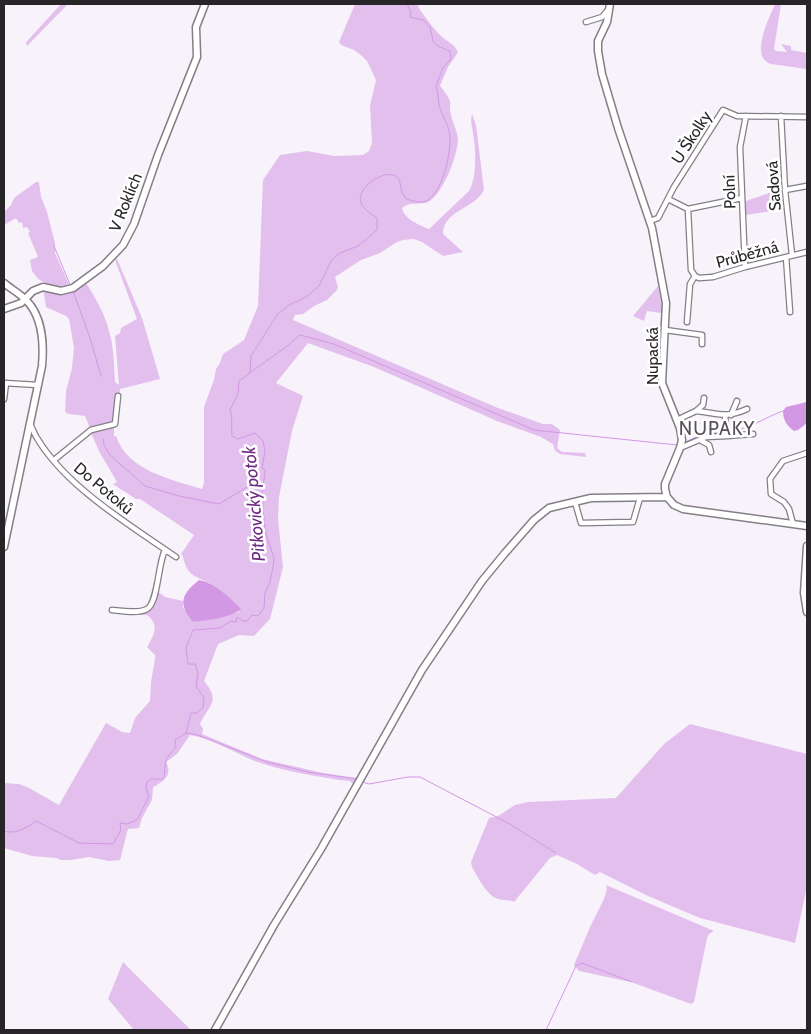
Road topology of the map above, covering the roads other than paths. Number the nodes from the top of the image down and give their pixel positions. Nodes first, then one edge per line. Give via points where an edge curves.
1 (205, 4) edge
2 (610, 5) edge
3 (586, 22) dead end
4 (746, 116) junction
5 (781, 116) junction
6 (807, 117) edge
7 (807, 186) edge
8 (785, 190) junction
9 (668, 198) junction
10 (742, 198) junction
11 (688, 209) junction
12 (649, 218) junction
13 (807, 252) edge
14 (792, 255) junction
15 (786, 257) junction
16 (745, 267) junction
17 (695, 276) junction
18 (4, 283) edge
19 (25, 299) junction
20 (4, 309) edge
21 (790, 312) dead end
22 (687, 322) dead end
23 (666, 330) junction
24 (702, 344) dead end
25 (5, 383) edge
26 (38, 385) junction
27 (118, 396) dead end
28 (704, 398) dead end
29 (4, 399) edge
30 (737, 401) dead end
31 (747, 409) dead end
32 (696, 411) junction
33 (728, 416) junction
34 (676, 420) junction
35 (30, 424) junction
36 (727, 433) junction
37 (753, 434) dead end
38 (700, 440) junction
39 (681, 444) junction
40 (711, 452) dead end
41 (807, 453) edge
42 (54, 460) junction
43 (667, 497) junction
44 (640, 498) junction
45 (575, 502) junction
46 (793, 524) junction
47 (807, 526) edge
48 (807, 546) edge
49 (4, 547) edge
50 (165, 550) junction
51 (176, 557) dead end
52 (112, 610) dead end
53 (807, 612) edge
54 (215, 1030) edge

1 - 19 street, V Roklích via 196,27 197,57 127,238 104,266 72,288 56,291 37,288
2 - 3 street via 602,17
2 - 12 street, Nupacká via 598,46 602,74
4 - 5 street, U Školky
4 - 9 street, U Školky via 732,115 723,110
4 - 10 street, Polní via 740,147
5 - 6 street, U Školky
5 - 8 street, Sadová
7 - 8 street
8 - 14 street, Sadová
9 - 11 street
9 - 12 street via 658,218
10 - 11 street
10 - 16 street, Polní
11 - 17 street, Průběžná via 691,270
12 - 23 street, Nupacká via 666,303
13 - 14 street, Průběžná
14 - 15 street, Průběžná
15 - 16 street, Průběžná
15 - 21 street
16 - 17 street, Průběžná via 713,277
17 - 22 street via 690,284
18 - 19 street
19 - 20 street, V Roklích
19 - 26 street via 37,316 42,336
23 - 24 street via 702,335
23 - 34 street, Nupacká via 662,383
25 - 26 street
25 - 29 street
26 - 35 street
27 - 42 street via 115,424 91,430
28 - 32 street via 704,405
30 - 33 street
31 - 33 street
32 - 33 street
32 - 34 street
33 - 36 street
34 - 39 street, Nupacká
35 - 42 street, Do Potoků
35 - 49 street
36 - 37 street
36 - 38 street
38 - 39 street
38 - 40 street via 709,445
39 - 43 street via 665,484
41 - 46 street via 783,461 770,479 771,494 784,502
42 - 50 street, Do Potoků via 87,494
43 - 44 street
43 - 46 street via 683,509
44 - 45 street via 591,498
44 - 45 street via 633,522 581,524
45 - 54 street via 549,508 534,520 482,581 422,670
46 - 47 street
48 - 53 street via 804,593
50 - 51 street, Do Potoků
50 - 52 street via 149,607 146,610

